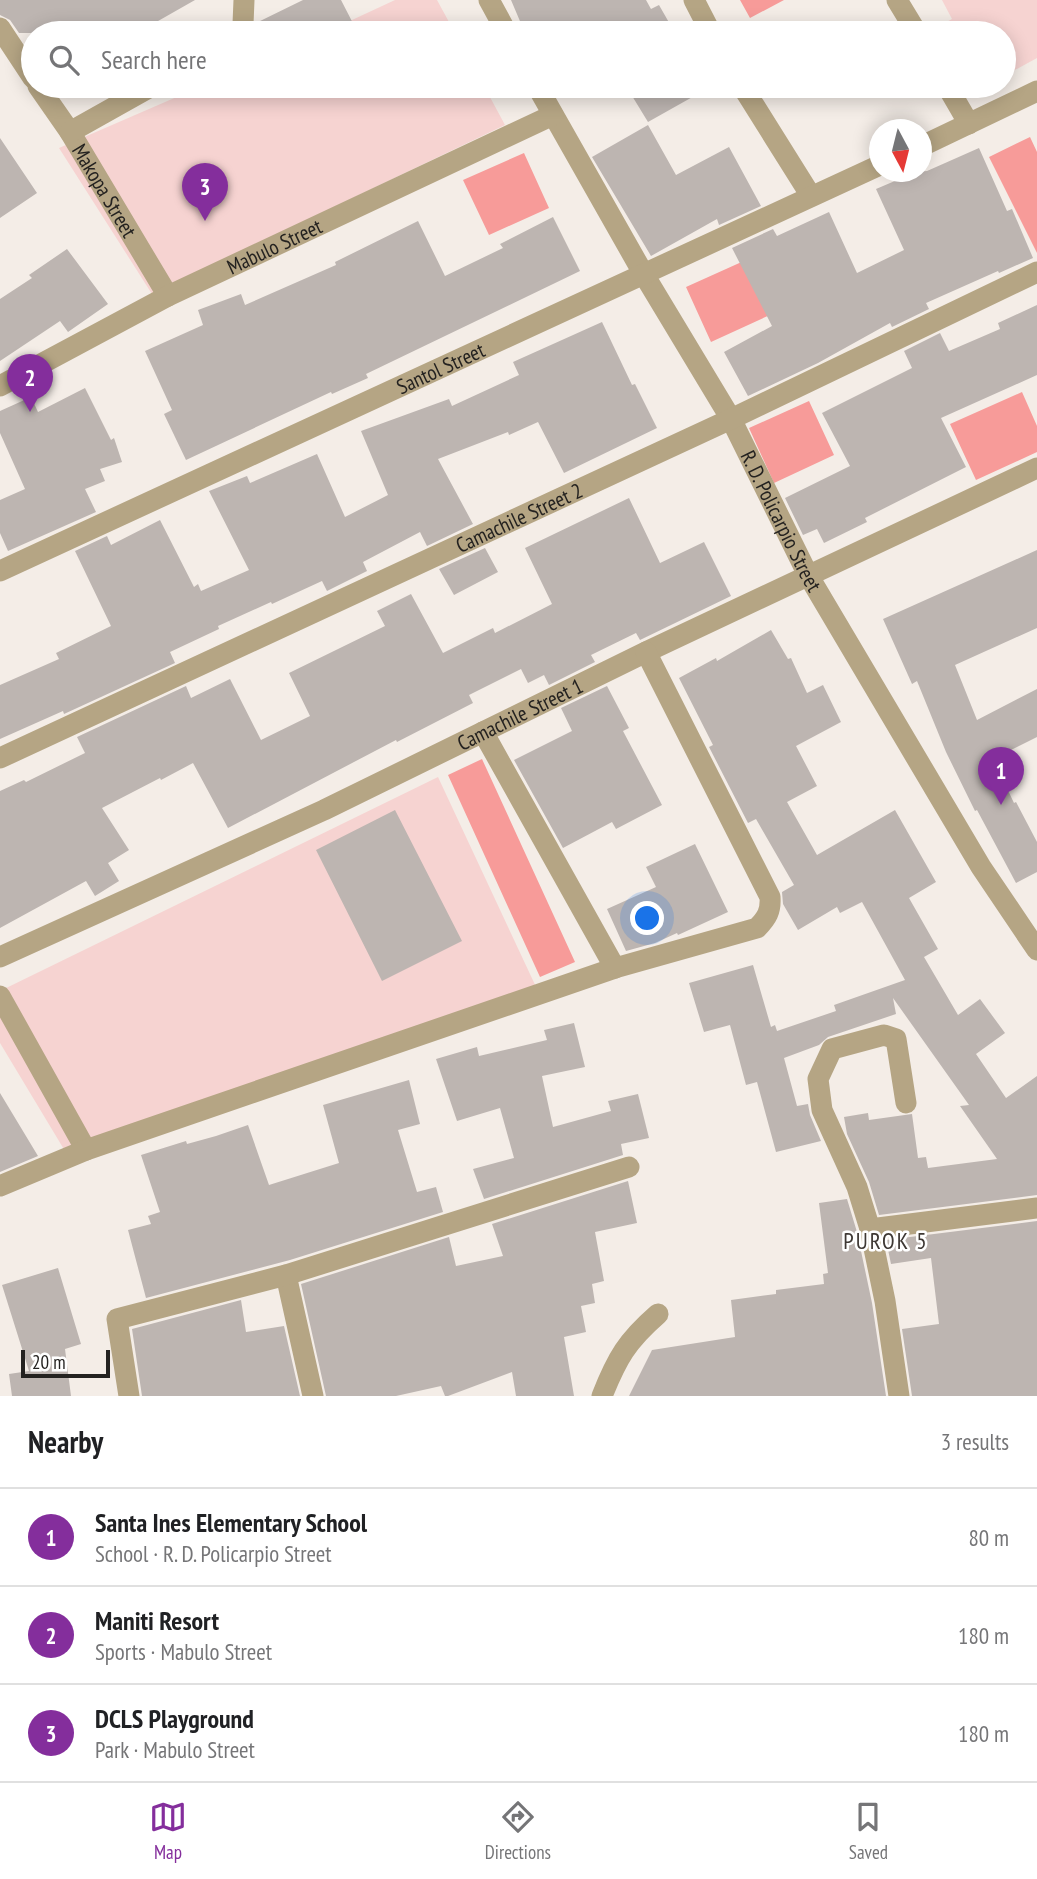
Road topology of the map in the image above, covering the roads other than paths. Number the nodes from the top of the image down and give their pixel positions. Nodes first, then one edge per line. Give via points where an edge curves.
1 (244, 0) edge
2 (489, 0) edge
3 (694, 0) edge
4 (897, 0) edge
5 (243, 21) edge
6 (500, 21) edge
7 (705, 21) edge
8 (909, 21) edge
9 (0, 29) edge
10 (21, 60) edge
11 (1037, 91) edge
12 (46, 98) edge
13 (130, 98) edge
14 (544, 98) edge
15 (750, 98) edge
16 (954, 98) edge
17 (553, 115) junction
18 (969, 124) junction
19 (69, 132) junction
20 (932, 141) edge
21 (869, 170) edge
22 (811, 196) junction
23 (1037, 272) edge
24 (643, 273) junction
25 (168, 296) junction
26 (3, 378) edge
27 (731, 419) junction
28 (1037, 468) edge
29 (0, 571) edge
30 (807, 575) junction
31 (646, 652) junction
32 (482, 732) junction
33 (0, 758) edge
34 (1037, 950) edge
35 (0, 957) edge
36 (615, 968) junction
37 (0, 996) edge
38 (906, 1103) dead end
39 (86, 1150) junction
40 (629, 1167) dead end
41 (0, 1186) edge
42 (1037, 1208) edge
43 (870, 1228) junction
44 (286, 1275) junction
45 (658, 1314) dead end
46 (129, 1396) edge
47 (313, 1396) edge
48 (602, 1396) edge
49 (899, 1396) edge

1 - 5 street
2 - 6 street
3 - 7 street
4 - 8 street
9 - 10 street
11 - 18 street
12 - 19 street, Makopa Street
13 - 19 street
14 - 17 street, R. D. Policarpio Street
15 - 22 street
16 - 18 street
17 - 24 street, R. D. Policarpio Street
17 - 25 street, Mabulo Street
18 - 20 street
19 - 25 street, Makopa Street
21 - 22 street, Santol Street
22 - 24 street, Santol Street
23 - 27 street, Camachile Street 2
24 - 27 street, R. D. Policarpio Street
24 - 29 street, Santol Street
25 - 26 street, Mabulo Street
27 - 30 street, R. D. Policarpio Street
27 - 33 street, Camachile Street 2
28 - 30 street, Camachile Street 1
30 - 31 street, Camachile Street 1
30 - 34 street, R. D. Policarpio Street
31 - 32 street, Camachile Street 1
31 - 36 street via 771,897 771,910 757,928
32 - 35 street, Camachile Street 1 via 324,810
32 - 36 street
36 - 39 street
37 - 39 street
38 - 43 street via 897,1039 884,1035 832,1049 818,1079 822,1110
39 - 41 street
40 - 44 street
42 - 43 street
43 - 49 street
44 - 46 street via 117,1319
44 - 47 street
45 - 48 street via 623,1350

